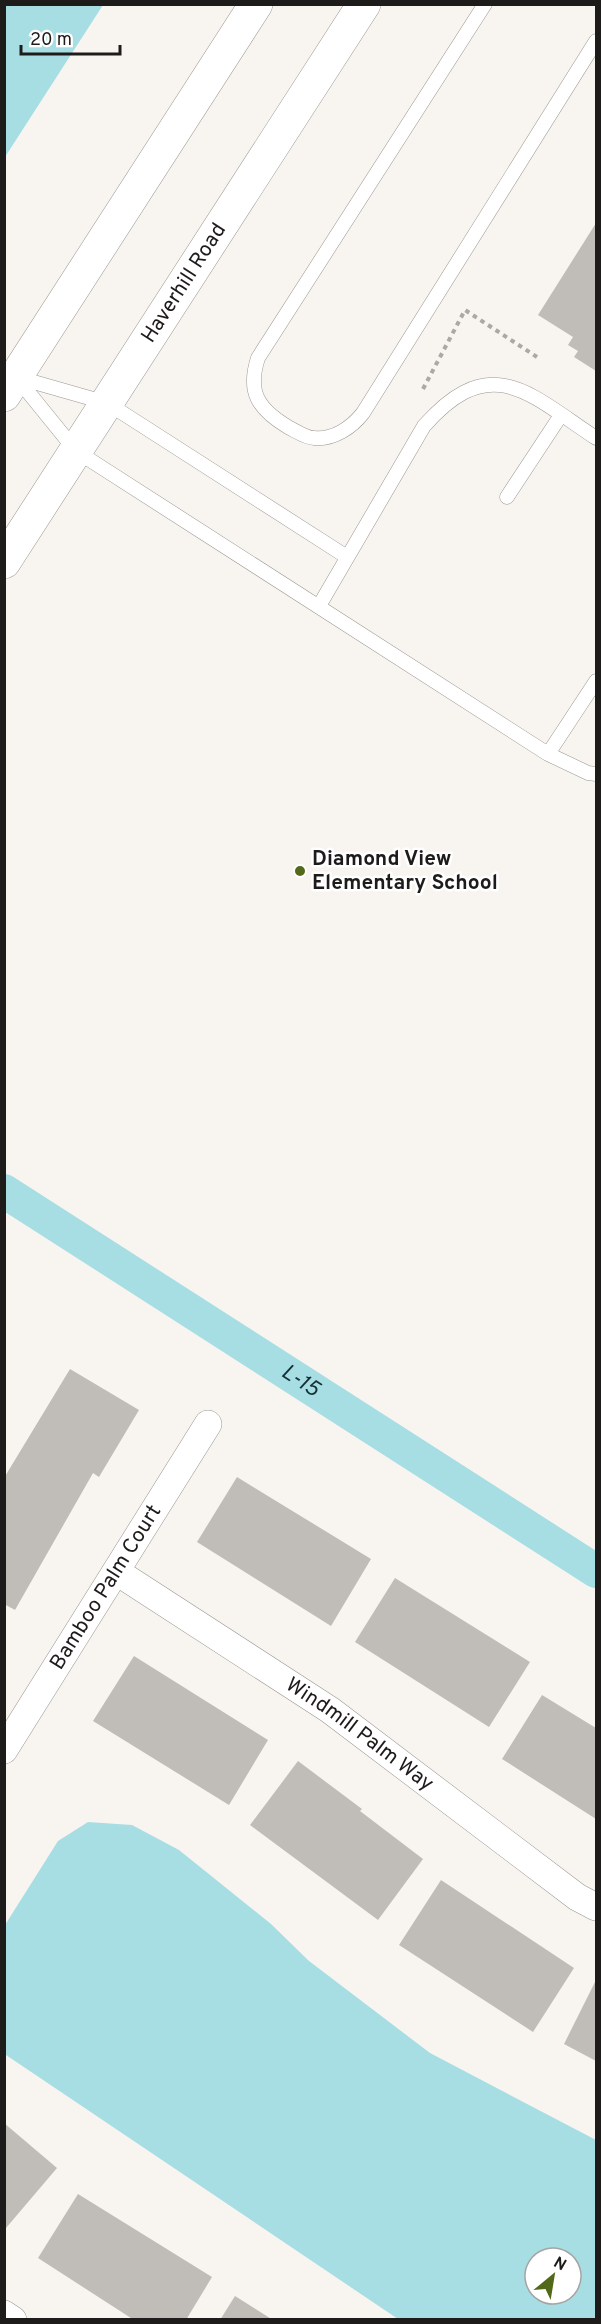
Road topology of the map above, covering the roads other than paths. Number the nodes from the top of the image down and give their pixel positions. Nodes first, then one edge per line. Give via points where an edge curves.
1 (256, 4) edge
2 (364, 4) edge
3 (485, 4) edge
4 (597, 41) edge
5 (10, 386) edge
6 (107, 403) junction
7 (561, 416) junction
8 (597, 438) edge
9 (76, 451) junction
10 (507, 497) dead end
11 (347, 557) junction
12 (4, 562) edge
13 (319, 606) junction
14 (597, 681) edge
15 (548, 754) junction
16 (597, 774) edge
17 (208, 1424) dead end
18 (117, 1572) junction
19 (4, 1750) edge
20 (597, 1907) edge
21 (4, 2314) edge
22 (13, 2319) edge

1 - 5 street
2 - 6 street, Haverhill Road
3 - 4 lane via 258,358 253,373 258,400 266,411 297,432 314,438 336,434 354,424 363,413
5 - 6 lane
5 - 9 lane
6 - 9 street, Haverhill Road
6 - 11 lane
7 - 8 lane
7 - 10 lane
7 - 11 lane via 521,390 496,383 466,390 442,405 424,426
9 - 12 street, Haverhill Road
9 - 13 lane
11 - 13 lane
13 - 15 lane
14 - 15 lane
15 - 16 lane
17 - 18 street, Bamboo Palm Court
18 - 19 street, Bamboo Palm Court
18 - 20 street, Windmill Palm Way via 330,1710 577,1897
21 - 22 street

